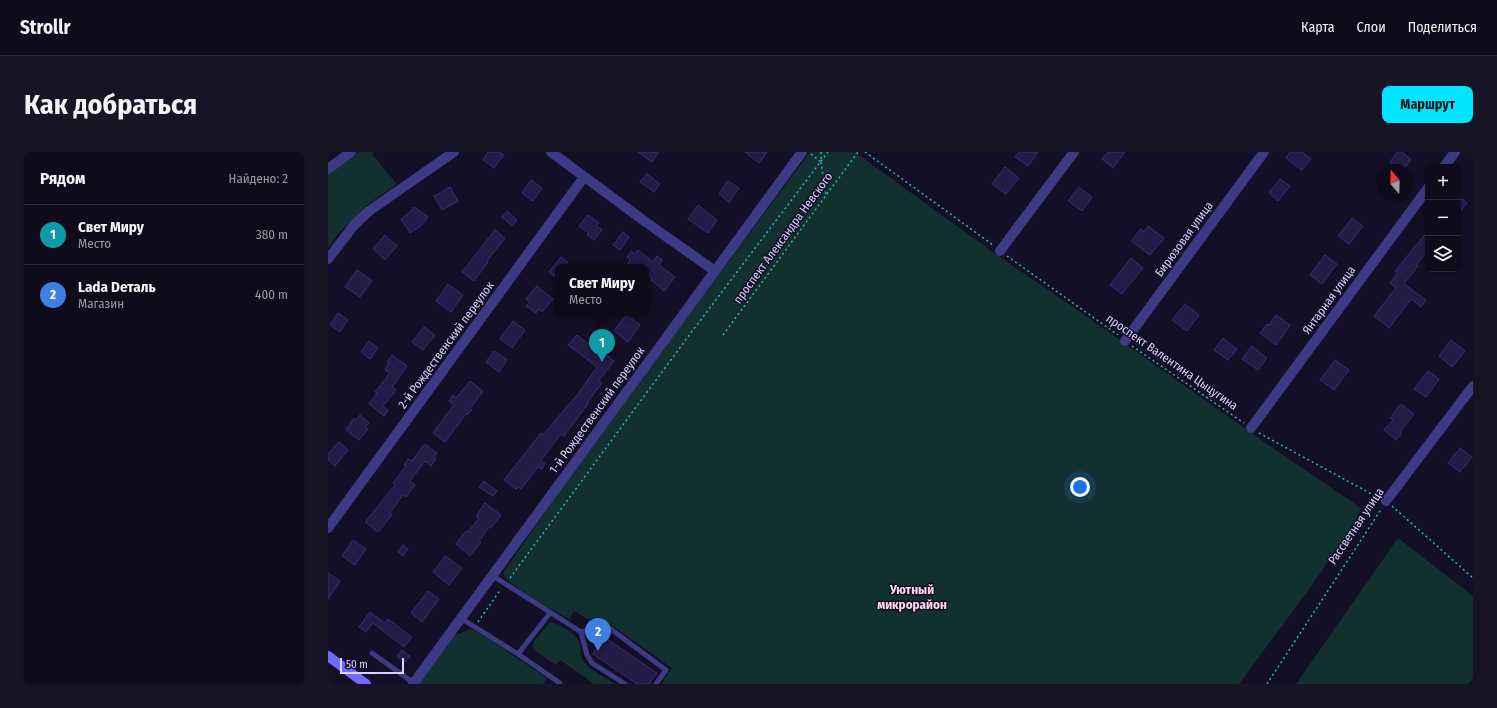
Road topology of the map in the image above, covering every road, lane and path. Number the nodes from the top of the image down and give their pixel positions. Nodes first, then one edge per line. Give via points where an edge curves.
1 (351, 152) edge
2 (454, 152) edge
3 (552, 152) edge
4 (802, 152) edge
5 (808, 152) edge
6 (821, 152) edge
7 (828, 152) edge
8 (858, 152) edge
9 (865, 152) edge
10 (1074, 152) edge
11 (1264, 152) edge
12 (1455, 152) edge
13 (821, 162) junction
14 (1446, 164) edge
15 (328, 169) edge
16 (584, 177) junction
17 (1425, 192) edge
18 (826, 195) junction
19 (1000, 251) junction
20 (328, 259) edge
21 (715, 271) junction
22 (723, 335) dead end
23 (1125, 341) junction
24 (1473, 386) edge
25 (1251, 428) junction
26 (1386, 501) junction
27 (328, 528) edge
28 (493, 576) junction
29 (1473, 578) edge
30 (506, 584) junction
31 (550, 613) junction
32 (462, 619) junction
33 (475, 627) junction
34 (581, 632) junction
35 (372, 653) dead end
36 (518, 654) junction
37 (328, 656) edge
38 (414, 683) edge
39 (366, 684) edge
40 (560, 684) edge
41 (625, 684) edge
42 (656, 684) edge
43 (1266, 684) edge

1 - 15 street
2 - 20 street via 369,211 355,224
3 - 16 street
4 - 21 street, 1-й Рождественский переулок
5 - 13 path
6 - 13 path
7 - 13 path
8 - 18 path, проспект Александра Невского
9 - 19 path, проспект Валентина Цыцугина
10 - 19 street
11 - 23 street, Бирюзовая улица
12 - 14 street
13 - 18 path
13 - 30 path
16 - 21 street
16 - 27 street, 2-й Рождественский переулок
17 - 25 street, Янтарная улица
18 - 22 path, проспект Александра Невского
19 - 23 path, проспект Валентина Цыцугина
21 - 28 street, 1-й Рождественский переулок
23 - 25 path, проспект Валентина Цыцугина
24 - 26 street, Рассветная улица
25 - 26 path, проспект Валентина Цыцугина
26 - 29 path, проспект Валентина Цыцугина
26 - 43 path, Рассветная улица
28 - 30 lane
28 - 32 street, 1-й Рождественский переулок
30 - 31 lane
30 - 33 path
31 - 34 lane
31 - 36 lane
32 - 33 lane
32 - 38 street, 1-й Рождественский переулок
33 - 36 lane
34 - 41 lane via 587,655 592,663
34 - 42 lane via 608,627 666,670
35 - 38 lane
36 - 40 lane
37 - 39 main road

